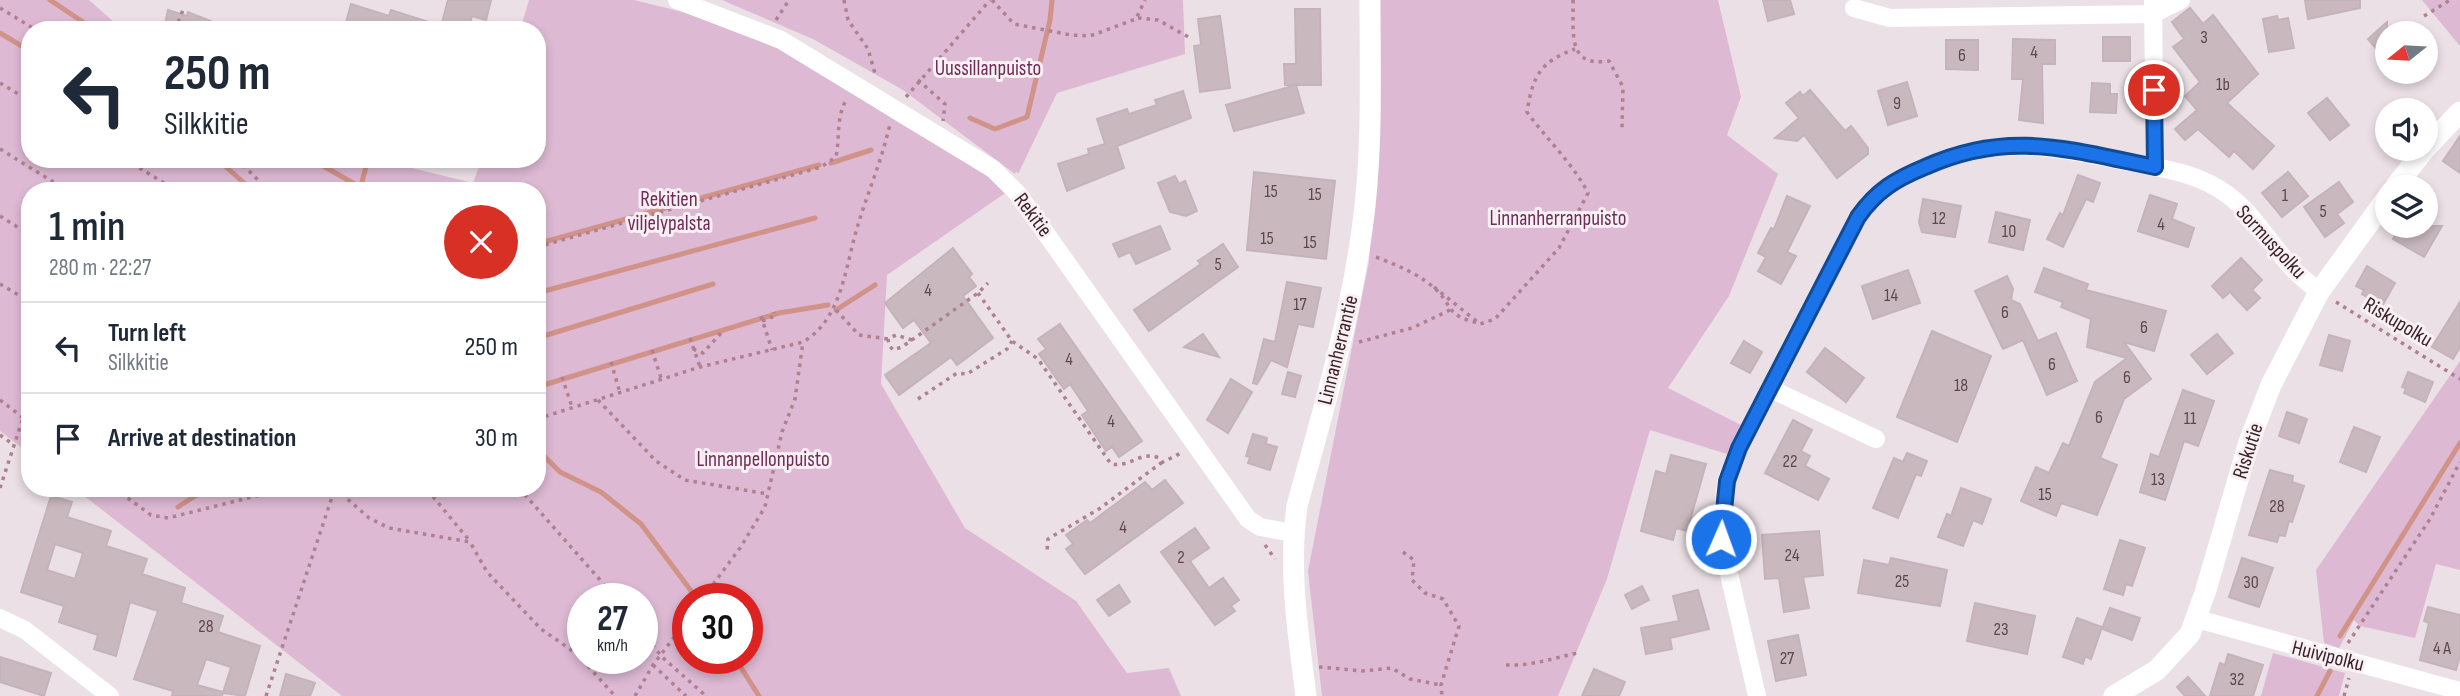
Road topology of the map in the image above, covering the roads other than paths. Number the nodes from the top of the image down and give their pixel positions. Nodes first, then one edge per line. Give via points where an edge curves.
1 (677, 0) edge
2 (1370, 0) edge
3 (2181, 0) edge
4 (2153, 7) edge
5 (1854, 8) dead end
6 (2460, 112) edge
7 (2438, 135) edge
8 (2416, 161) edge
9 (2155, 167) junction
10 (2404, 175) edge
11 (2375, 215) edge
12 (2319, 292) junction
13 (1771, 389) junction
14 (1876, 439) dead end
15 (1294, 533) junction
16 (0, 618) edge
17 (2197, 619) junction
18 (2460, 691) edge
19 (110, 696) edge
20 (1306, 696) edge
21 (1757, 696) edge
22 (2114, 696) edge

1 - 15 street, Rekitie via 781,40 993,169 1080,280 1248,519 1260,527
2 - 15 street, Linnanherrantie via 1369,172 1359,249
3 - 4 street
4 - 5 street via 1890,18
4 - 9 street
6 - 7 street
8 - 10 street
9 - 12 street, Sormuspolku via 2178,170 2228,195
9 - 13 street, Sormuspolku via 2048,146 2011,144 1942,159 1894,180 1858,217
11 - 12 street, Riskutie
12 - 17 street, Riskutie via 2271,385 2249,442
13 - 14 street
13 - 21 street, Sormuspolku via 1732,465 1720,527
15 - 20 street, Linnanherrantie via 1293,583
16 - 19 street via 25,630
17 - 18 street, Huivipolku
17 - 22 street, Riskutie via 2190,634 2157,670

